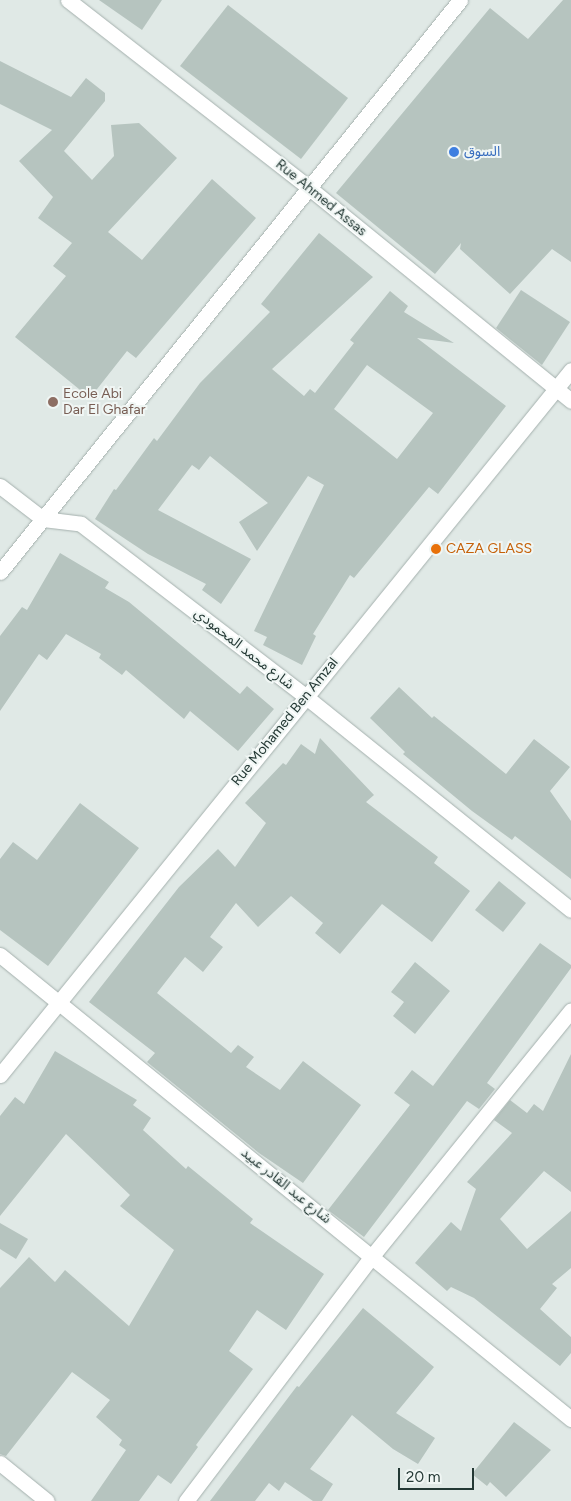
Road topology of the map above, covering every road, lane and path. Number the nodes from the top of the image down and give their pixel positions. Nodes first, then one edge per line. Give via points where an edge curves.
1 (68, 0) edge
2 (460, 0) edge
3 (308, 187) junction
4 (571, 370) edge
5 (556, 389) junction
6 (571, 401) edge
7 (0, 486) edge
8 (42, 519) junction
9 (0, 572) edge
10 (305, 696) junction
11 (571, 910) edge
12 (0, 955) edge
13 (60, 1002) junction
14 (571, 1010) edge
15 (0, 1075) edge
16 (372, 1256) junction
17 (571, 1419) edge
18 (0, 1463) edge
19 (47, 1501) edge
20 (186, 1501) edge

1 - 3 street, Rue Ahmed Assas
2 - 3 street
3 - 5 street, Rue Ahmed Assas
3 - 8 street
4 - 5 street, Rue Mohamed Ben Amzal
5 - 6 street, Rue Ahmed Assas
5 - 10 street, Rue Mohamed Ben Amzal
7 - 8 street
8 - 9 street
8 - 10 street, شارع محمد المحمودي via 80,524
10 - 11 street, شارع محمد المحمودي
10 - 13 street, Rue Mohamed Ben Amzal
12 - 13 street, شارع عبد القادر عبيد
13 - 15 street, Rue Mohamed Ben Amzal
13 - 16 street, شارع عبد القادر عبيد
14 - 16 street
16 - 17 street, شارع عبد القادر عبيد
16 - 20 street
18 - 19 street

